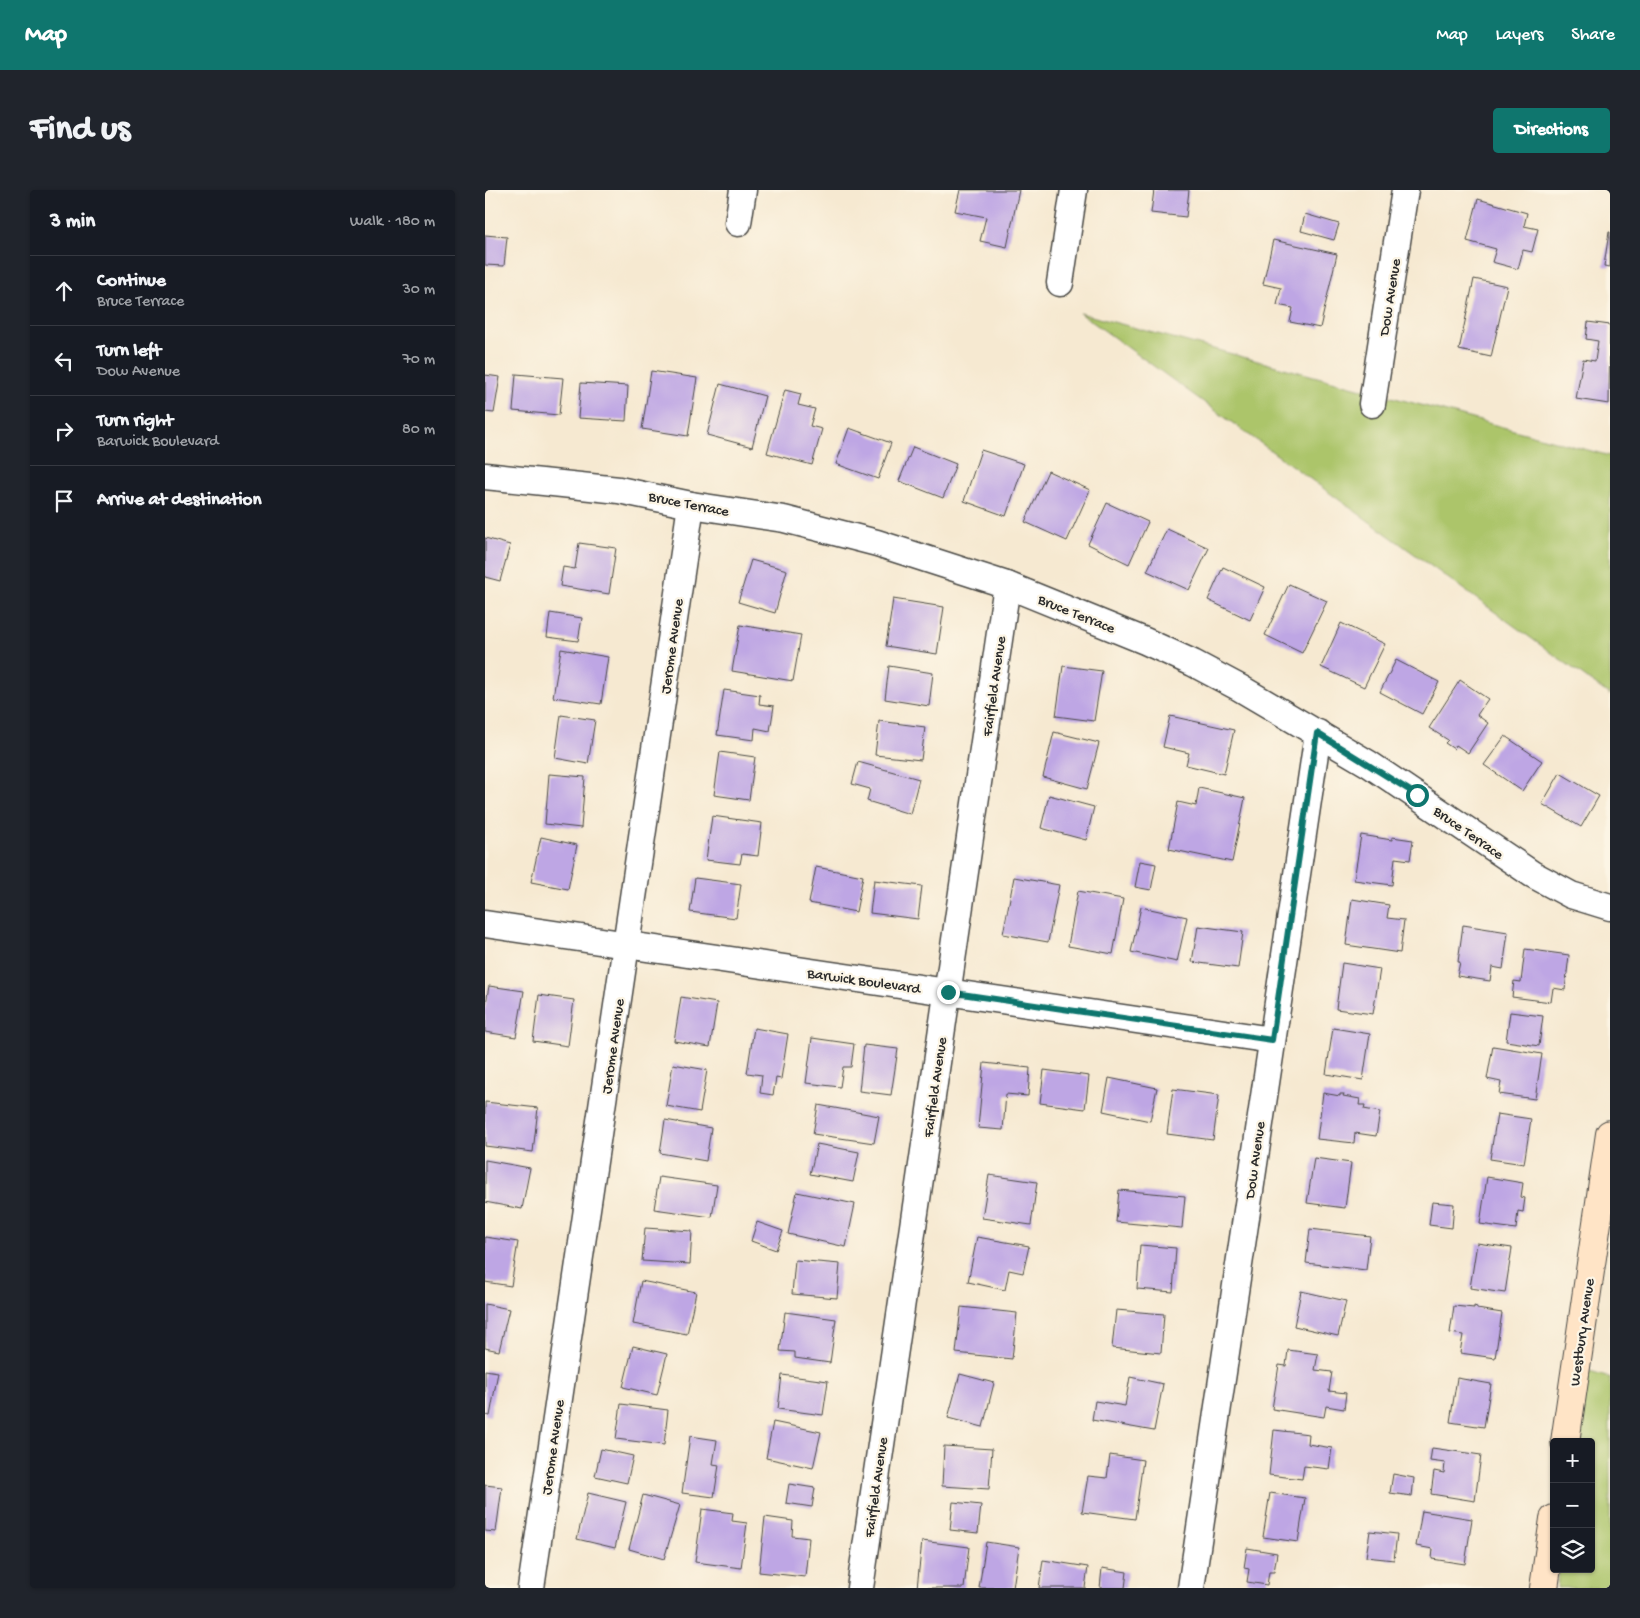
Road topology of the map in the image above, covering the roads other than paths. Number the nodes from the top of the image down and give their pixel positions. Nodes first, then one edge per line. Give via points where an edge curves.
1 (743, 190) edge
2 (1075, 190) edge
3 (1405, 190) edge
4 (738, 223) dead end
5 (1060, 283) dead end
6 (1372, 404) dead end
7 (485, 476) edge
8 (691, 505) junction
9 (1007, 585) junction
10 (1317, 733) junction
11 (1610, 907) edge
12 (485, 924) edge
13 (627, 944) junction
14 (948, 992) junction
15 (1272, 1040) junction
16 (1610, 1134) edge
17 (1566, 1438) edge
18 (1553, 1528) edge
19 (531, 1588) edge
20 (860, 1588) edge
21 (1191, 1588) edge
22 (1544, 1588) edge

1 - 4 street
2 - 5 street
3 - 6 street, Dow Avenue
7 - 8 street, Bruce Terrace via 619,490
8 - 9 street, Bruce Terrace via 784,520 867,540
8 - 13 street, Jerome Avenue
9 - 10 street, Bruce Terrace via 1193,663
9 - 14 street, Fairfield Avenue
10 - 11 street, Bruce Terrace via 1409,790 1532,874 1571,895
10 - 15 street, Dow Avenue
12 - 13 street, Barwick Boulevard
13 - 14 street, Barwick Boulevard
13 - 19 street, Jerome Avenue
14 - 15 street, Barwick Boulevard
14 - 20 street, Fairfield Avenue
15 - 21 street, Dow Avenue
16 - 17 main road, Westbury Avenue
18 - 22 main road

